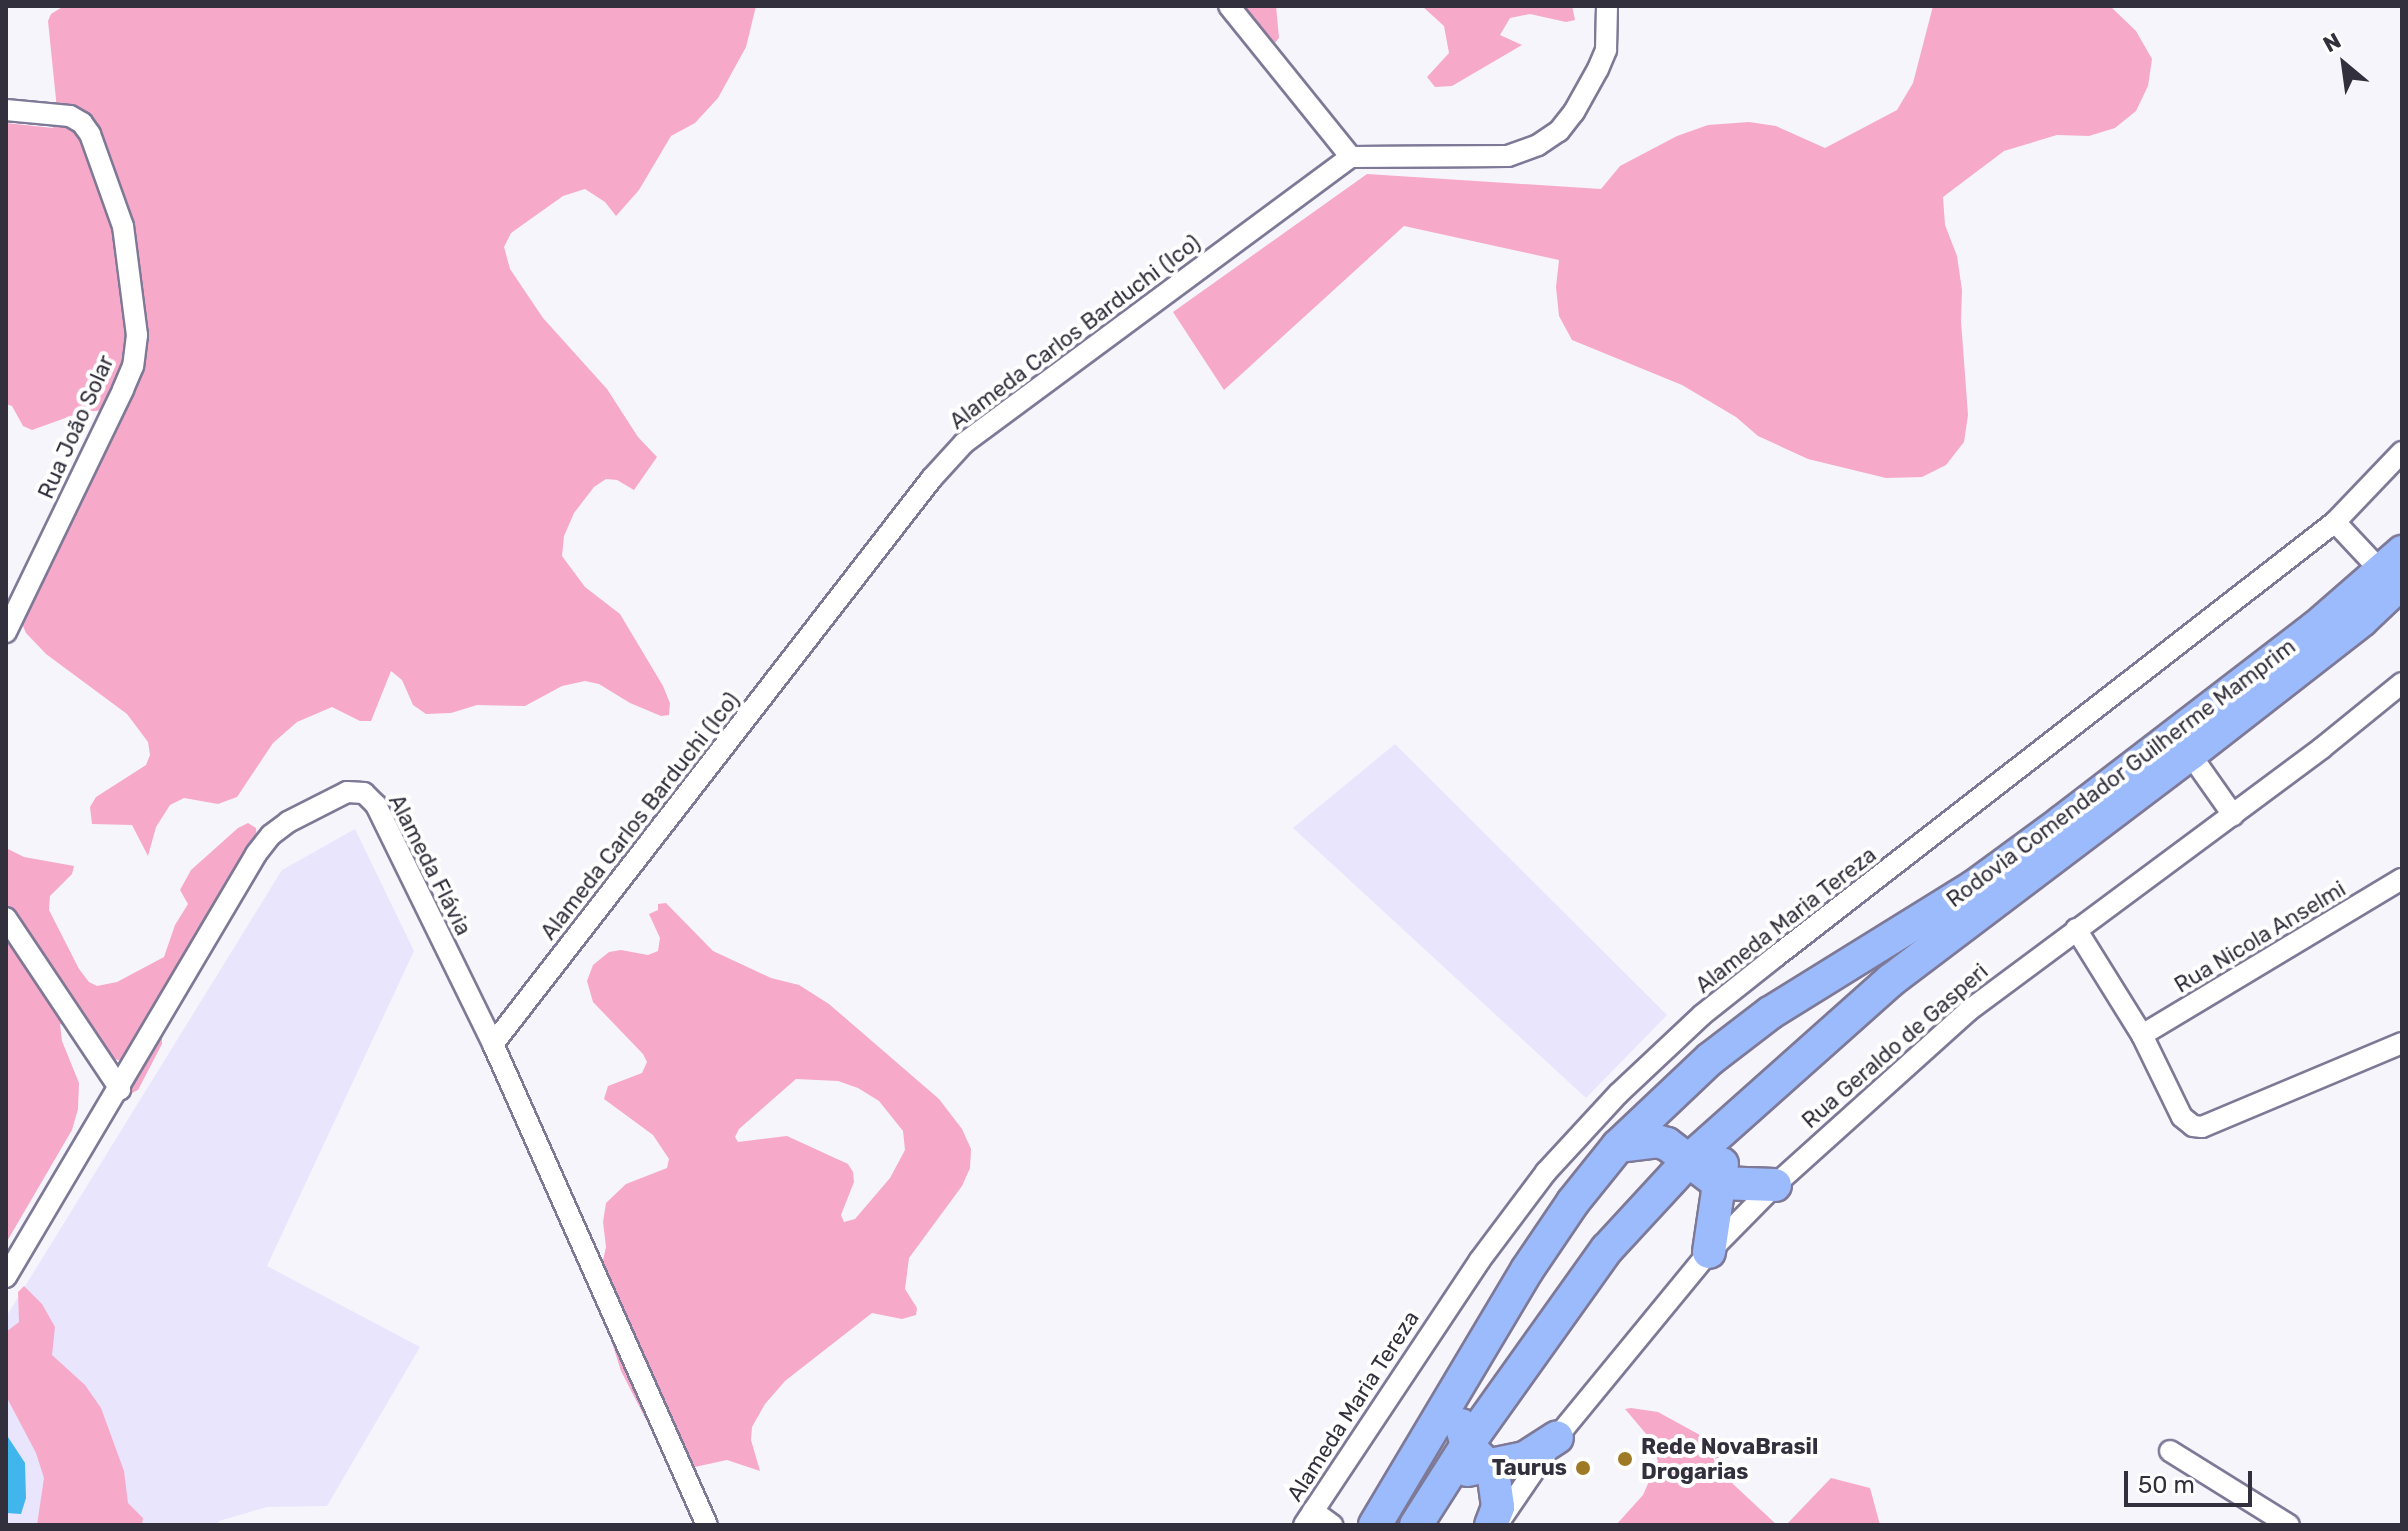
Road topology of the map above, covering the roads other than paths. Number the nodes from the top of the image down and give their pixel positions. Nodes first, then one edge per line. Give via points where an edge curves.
1 (1229, 6) edge
2 (1607, 6) edge
3 (6, 110) edge
4 (1351, 157) junction
5 (2402, 452) edge
6 (2335, 522) junction
7 (2395, 568) edge
8 (6, 632) edge
9 (2402, 683) edge
10 (2190, 754) junction
11 (2233, 815) junction
12 (2402, 879) edge
13 (6, 918) edge
14 (2076, 929) junction
15 (2142, 1035) junction
16 (2402, 1043) edge
17 (493, 1044) junction
18 (120, 1089) junction
19 (1618, 1094) junction
20 (1645, 1121) junction
21 (1732, 1121) junction
22 (1618, 1146) junction
23 (1689, 1160) junction
24 (1718, 1183) junction
25 (1775, 1185) junction
26 (1709, 1252) junction
27 (6, 1277) edge
28 (1462, 1381) junction
29 (1557, 1437) junction
30 (2170, 1451) dead end
31 (1477, 1455) junction
32 (1308, 1518) edge
33 (707, 1525) edge
34 (1332, 1525) edge
35 (1375, 1525) edge
36 (1416, 1525) edge
37 (1494, 1525) edge
38 (2289, 1525) edge

1 - 4 street
2 - 4 street via 1606,50 1598,69 1574,112 1538,145 1508,156
3 - 8 street, Rua João Solar via 70,116 90,134 123,226 137,335 123,390
4 - 17 street, Alameda Carlos Barduchi (Ico) via 964,443
5 - 6 street, Alameda Maria Tereza
6 - 7 street
6 - 19 street, Alameda Maria Tereza via 1702,1015
7 - 10 main road, Rodovia Comendador Guilherme Mamprim via 2362,620
7 - 20 main road, Rodovia Comendador Guilherme Mamprim via 1975,886 1739,1034
9 - 11 street, Rua Geraldo de Gasperi
10 - 11 street
10 - 21 main road, Rodovia Comendador Guilherme Mamprim via 1891,980
11 - 14 street, Rua Geraldo de Gasperi
12 - 15 street, Rua Nicola Anselmi
13 - 18 street
14 - 15 street
14 - 25 street, Rua Geraldo de Gasperi via 1968,1011
15 - 16 street via 2182,1117 2202,1127
17 - 18 street, Alameda Flávia via 376,805 355,791 288,822 256,854
17 - 33 street, Alameda Flávia
18 - 27 street, Alameda Flávia
19 - 20 street
19 - 32 street, Alameda Maria Tereza via 1546,1172 1480,1260
20 - 22 main road, Rodovia Comendador Guilherme Mamprim
21 - 23 main road, Rodovia Comendador Guilherme Mamprim
21 - 24 main road
22 - 23 main road via 1657,1141
22 - 28 main road, Rodovia Comendador Guilherme Mamprim via 1527,1270
23 - 24 main road
23 - 31 main road, Rodovia Comendador Guilherme Mamprim via 1607,1249
24 - 25 main road
24 - 26 main road
25 - 26 street, Rua Geraldo de Gasperi
26 - 29 street, Rua Geraldo de Gasperi
28 - 31 main road via 1458,1409
28 - 35 main road, Rodovia Comendador Guilherme Mamprim
29 - 31 main road via 1525,1458
29 - 37 street, Rua Geraldo de Gasperi
30 - 38 street
31 - 36 main road via 1449,1476
31 - 37 main road via 1498,1493
32 - 34 street

